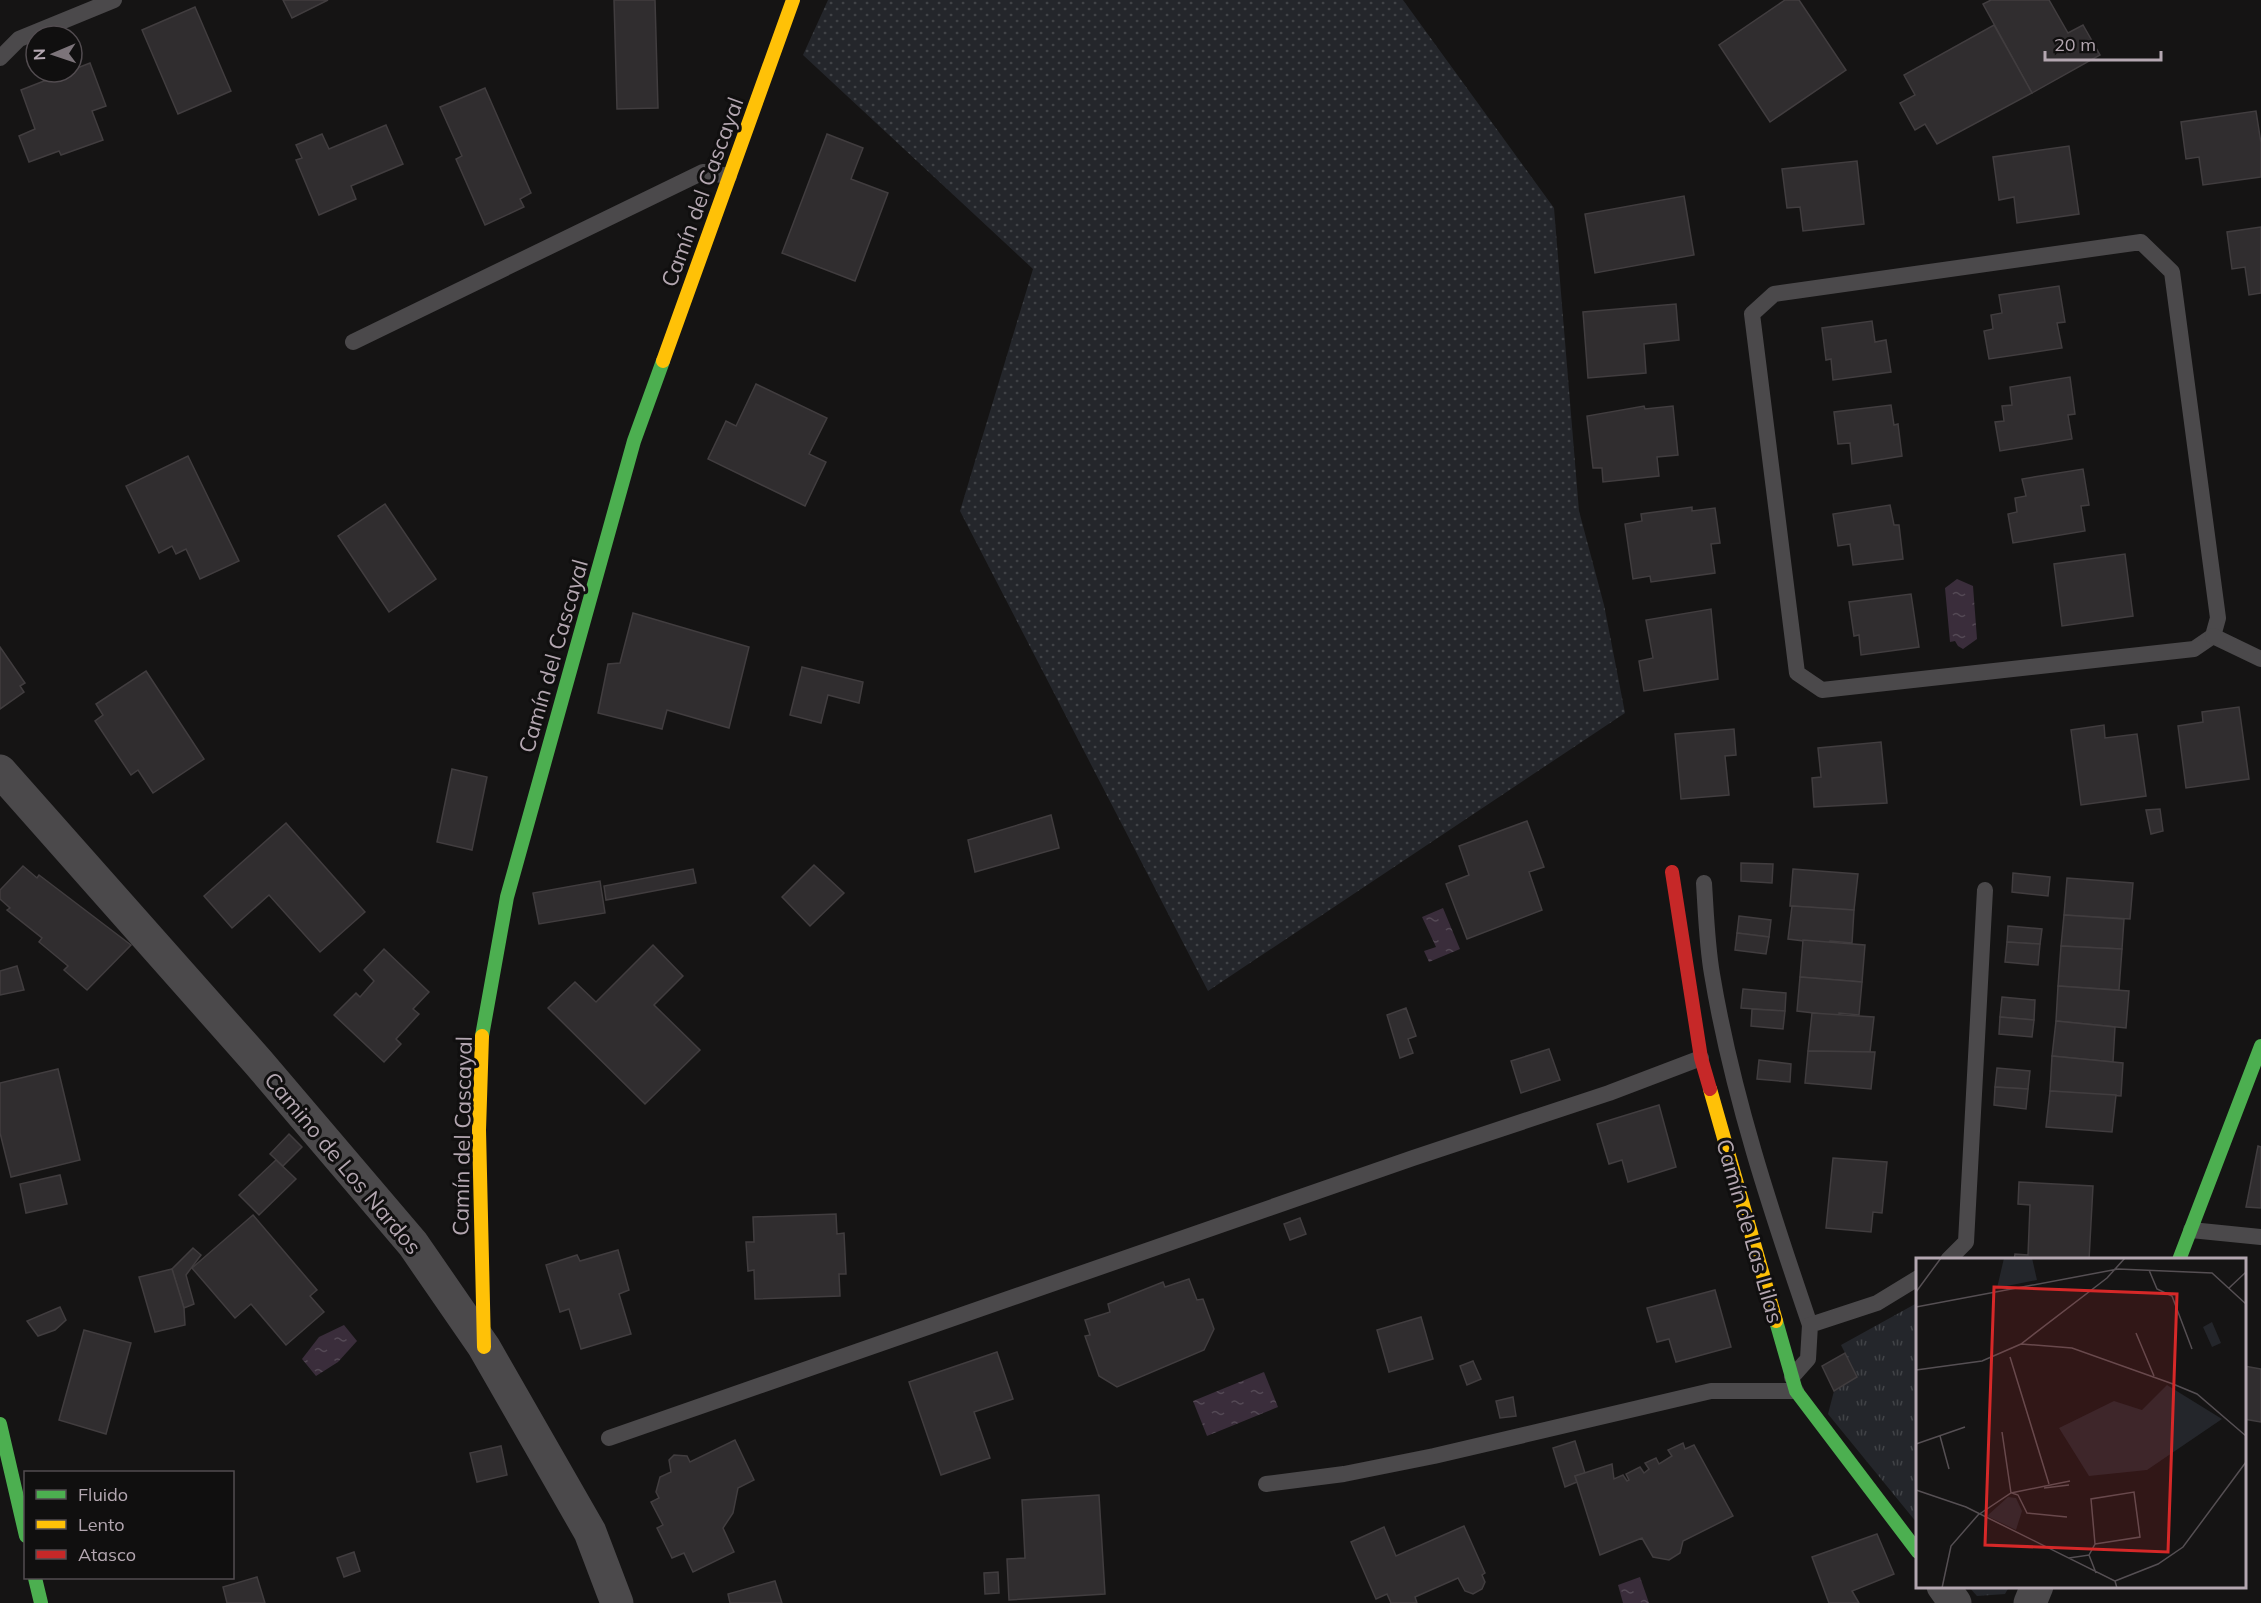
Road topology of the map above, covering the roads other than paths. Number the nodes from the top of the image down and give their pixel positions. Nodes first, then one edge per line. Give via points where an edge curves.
1 (114, 0) edge
2 (793, 0) edge
3 (0, 58) edge
4 (729, 176) junction
5 (353, 342) dead end
6 (2213, 636) junction
7 (2261, 659) edge
8 (0, 771) edge
9 (1672, 872) dead end
10 (1704, 884) dead end
11 (1985, 891) dead end
12 (2261, 1046) edge
13 (1701, 1058) junction
14 (2191, 1230) junction
15 (2261, 1237) edge
16 (1950, 1258) edge
17 (2180, 1258) edge
18 (1916, 1279) edge
19 (1810, 1326) junction
20 (484, 1347) junction
21 (1794, 1384) junction
22 (0, 1424) edge
23 (609, 1438) dead end
24 (1266, 1484) dead end
25 (24, 1527) edge
26 (1916, 1551) edge
27 (35, 1579) edge
28 (1944, 1588) edge
29 (2037, 1588) edge
30 (41, 1603) edge
31 (617, 1603) edge
32 (1955, 1603) edge
33 (2030, 1603) edge

1 - 3 lane via 20,39
2 - 4 street, Camín del Cascayal
4 - 5 lane via 703,172
4 - 20 street, Camín del Cascayal via 634,441 507,897 481,1040
6 - 6 lane via 2218,618 2172,272 2141,242 1774,294 1752,314 1797,673 1822,690 2194,649
6 - 7 lane
8 - 20 street, Camino de Los Nardos via 258,1062 405,1235
9 - 13 street, Camín de Las Lilas
10 - 19 lane via 1712,973 1733,1070 1777,1228
11 - 16 lane via 1966,1242
12 - 14 street
13 - 21 street, Camín de Las Lilas
13 - 23 lane
14 - 15 lane
14 - 17 street
18 - 19 lane via 1877,1303
19 - 21 lane via 1808,1359
20 - 31 street, Camino de Los Nardos via 590,1532
21 - 24 lane via 1711,1391 1434,1456
21 - 26 street, Camín de Las Lilas
22 - 25 street
27 - 30 street
28 - 32 street
29 - 33 street

